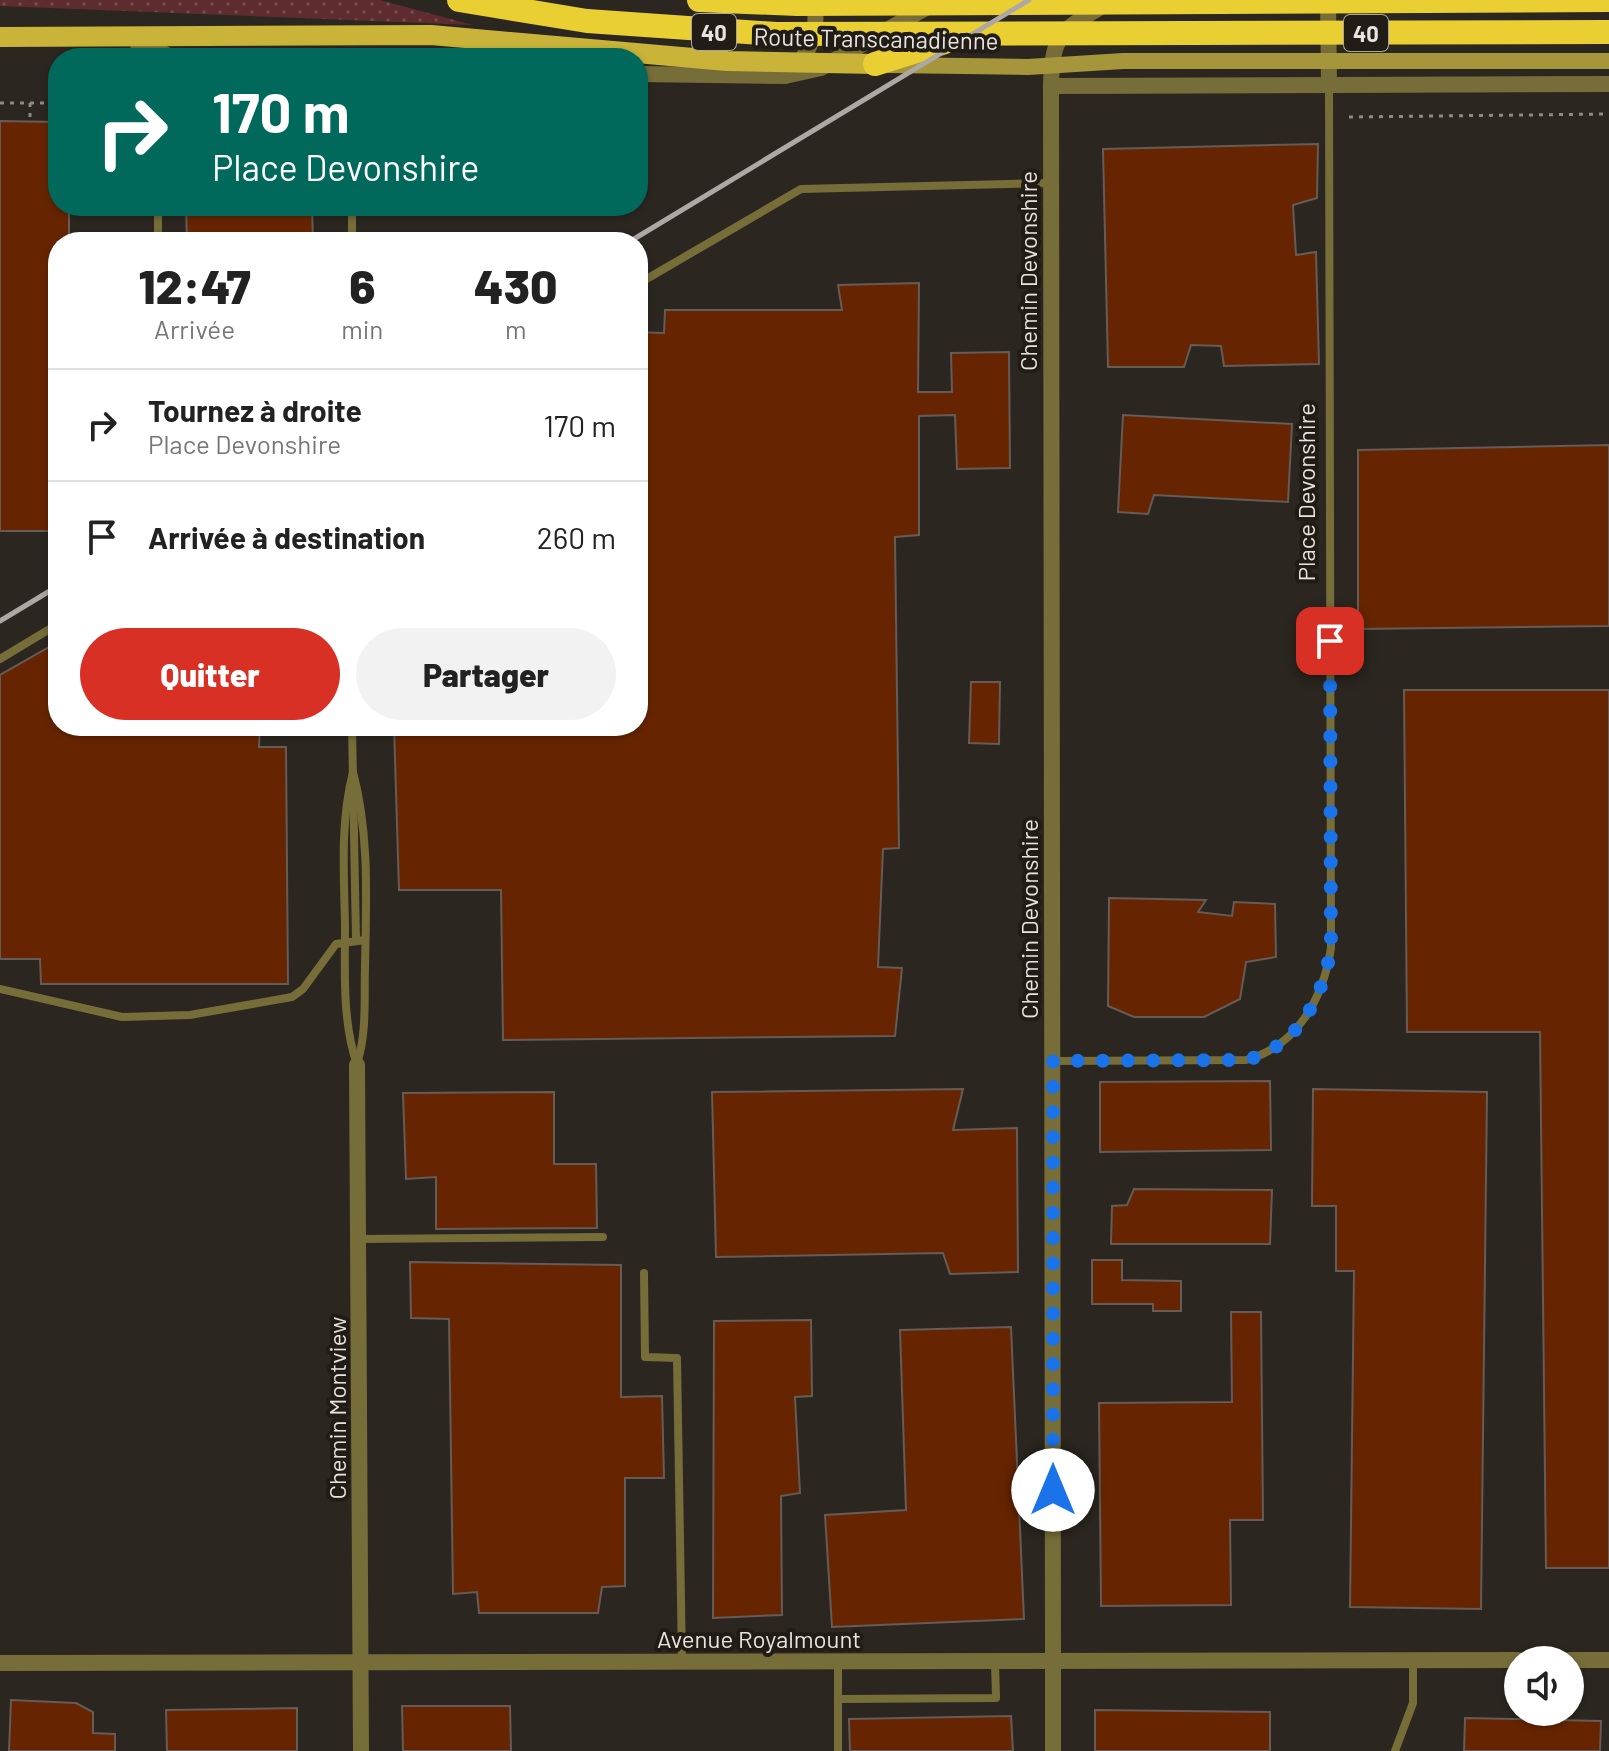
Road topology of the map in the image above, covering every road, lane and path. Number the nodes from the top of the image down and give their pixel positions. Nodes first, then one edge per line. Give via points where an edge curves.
1 (459, 0) edge
2 (699, 0) edge
3 (815, 0) edge
4 (939, 0) edge
5 (1112, 0) edge
6 (1328, 0) edge
7 (1609, 0) edge
8 (885, 2) edge
9 (1609, 32) edge
10 (971, 34) junction
11 (0, 37) edge
12 (134, 48) edge
13 (591, 48) edge
14 (648, 53) edge
15 (1609, 61) edge
16 (875, 64) junction
17 (648, 74) edge
18 (785, 76) junction
19 (1329, 84) junction
20 (1609, 84) edge
21 (1051, 86) junction
22 (0, 103) edge
23 (30, 103) junction
24 (48, 103) edge
25 (1609, 114) edge
26 (1349, 117) dead end
27 (30, 121) dead end
28 (1051, 183) junction
29 (648, 278) edge
30 (48, 630) edge
31 (0, 659) edge
32 (352, 736) edge
33 (353, 772) junction
34 (345, 940) junction
35 (361, 940) junction
36 (0, 989) edge
37 (1053, 1061) junction
38 (357, 1065) junction
39 (603, 1237) dead end
40 (358, 1239) junction
41 (644, 1273) dead end
42 (1413, 1660) junction
43 (1504, 1660) edge
44 (1584, 1660) edge
45 (1609, 1660) edge
46 (1053, 1661) junction
47 (682, 1662) junction
48 (838, 1662) junction
49 (995, 1662) junction
50 (0, 1663) edge
51 (362, 1663) junction
52 (839, 1699) junction
53 (361, 1751) edge
54 (838, 1751) edge
55 (1053, 1751) edge
56 (1395, 1751) edge

1 - 10 highway, 40 via 587,21 716,32
2 - 8 highway, 40
3 - 18 street via 811,45 803,62
4 - 18 street via 821,68
5 - 21 street, Chemin Devonshire via 1059,34
6 - 19 street
7 - 8 highway, 40
9 - 10 highway, 40
10 - 16 highway
11 - 12 main road, Route Transcanadienne
12 - 13 main road, Route Transcanadienne via 348,34 466,36
14 - 16 main road, Route Transcanadienne
15 - 16 main road, Route Transcanadienne
17 - 18 street
19 - 20 street
19 - 21 street
19 - 37 lane, Place Devonshire via 1327,971 1310,1011 1266,1055 1246,1060
21 - 28 street, Chemin Devonshire
22 - 23 path
23 - 24 path
23 - 27 path
25 - 26 path
28 - 29 lane via 801,189
28 - 37 street, Chemin Devonshire
30 - 31 lane
32 - 33 lane
33 - 34 lane via 343,811
33 - 35 lane via 364,812
34 - 35 lane
34 - 36 lane via 292,997 190,1015 122,1017
34 - 38 lane via 348,1037
35 - 38 lane via 365,1038
37 - 46 street, Chemin Devonshire
38 - 40 street, Chemin Montview
39 - 40 lane
40 - 51 street, Chemin Montview
41 - 47 lane via 645,1357 677,1358
42 - 43 street, Avenue Royalmount
42 - 46 street, Avenue Royalmount
42 - 56 lane via 1413,1703
44 - 45 street
46 - 49 street, Avenue Royalmount
46 - 55 street, Chemin Devonshire
47 - 48 street, Avenue Royalmount
47 - 51 street, Avenue Royalmount
48 - 49 street, Avenue Royalmount
48 - 52 lane
49 - 52 lane via 996,1698
50 - 51 street, Avenue Royalmount
51 - 53 street, Chemin Montview
52 - 54 lane

